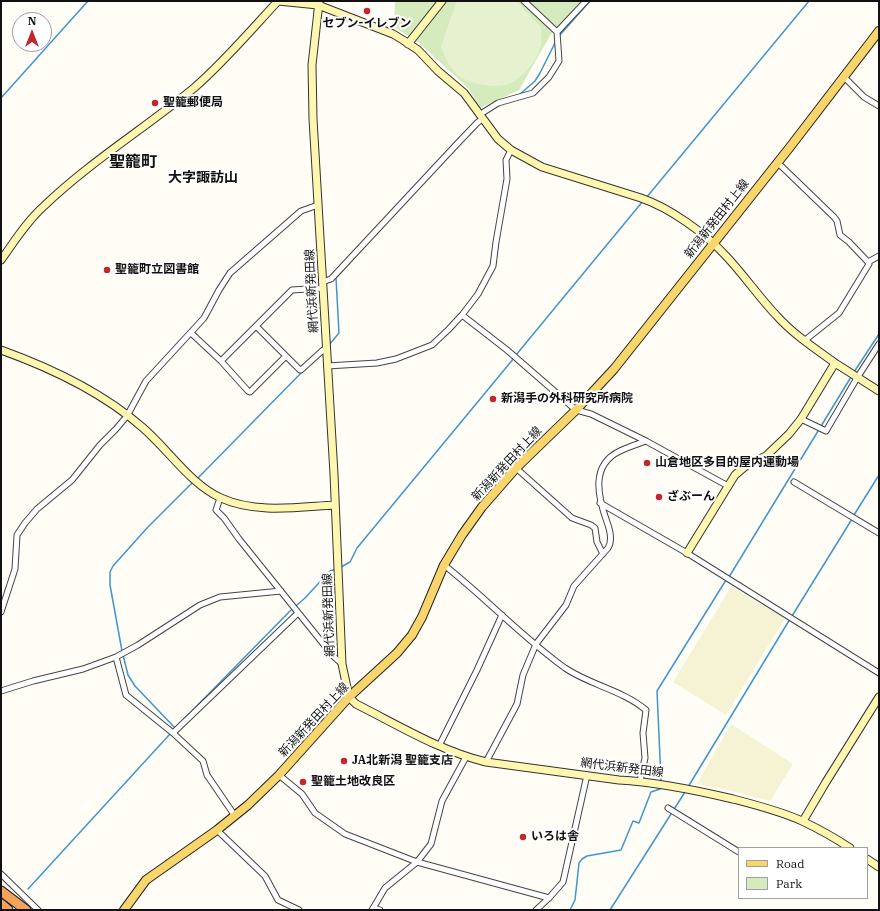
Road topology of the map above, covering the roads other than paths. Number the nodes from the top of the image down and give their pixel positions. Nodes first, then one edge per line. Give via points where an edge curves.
1 (275, 1) edge
2 (278, 1) edge
3 (442, 1) edge
4 (524, 1) edge
5 (586, 1) edge
6 (318, 3) edge
7 (879, 31) edge
8 (557, 32) junction
9 (408, 44) junction
10 (844, 77) junction
11 (879, 106) edge
12 (481, 117) junction
13 (510, 150) junction
14 (777, 162) junction
15 (318, 205) junction
16 (713, 244) junction
17 (879, 256) edge
18 (1, 260) edge
19 (868, 262) junction
20 (322, 285) junction
21 (462, 314) junction
22 (256, 326) junction
23 (191, 333) junction
24 (804, 341) junction
25 (879, 344) edge
26 (326, 349) junction
27 (1, 350) edge
28 (286, 356) junction
29 (221, 361) junction
30 (835, 363) junction
31 (327, 366) junction
32 (857, 378) junction
33 (879, 392) edge
34 (576, 410) junction
35 (127, 416) junction
36 (801, 419) junction
37 (646, 441) junction
38 (516, 468) junction
39 (794, 482) dead end
40 (728, 486) junction
41 (220, 498) junction
42 (600, 503) junction
43 (335, 505) junction
44 (879, 533) edge
45 (687, 553) junction
46 (603, 554) junction
47 (444, 565) junction
48 (281, 591) junction
49 (1, 612) edge
50 (298, 613) junction
51 (502, 615) junction
52 (536, 644) junction
53 (116, 657) junction
54 (342, 664) junction
55 (879, 673) edge
56 (1, 691) edge
57 (349, 697) junction
58 (878, 700) edge
59 (173, 733) junction
60 (439, 746) junction
61 (466, 757) junction
62 (486, 762) junction
63 (279, 775) junction
64 (587, 775) junction
65 (640, 781) junction
66 (668, 808) dead end
67 (235, 816) junction
68 (803, 821) junction
69 (217, 830) junction
70 (848, 847) edge
71 (738, 851) edge
72 (868, 860) edge
73 (417, 862) junction
74 (879, 867) edge
75 (1, 874) edge
76 (1, 891) edge
77 (549, 898) junction
78 (1, 904) edge
79 (373, 909) edge
80 (8, 910) edge
81 (26, 910) edge
82 (38, 910) edge
83 (124, 910) edge
84 (299, 910) edge
85 (380, 910) edge
86 (536, 910) edge

1 - 2 street
2 - 6 street
2 - 18 street via 194,87 43,206
3 - 9 street
4 - 8 street
5 - 8 street
6 - 9 street via 393,34
6 - 15 street, 網代浜新発田線 via 312,65 312,100
7 - 10 main road, 新潟新発田村上線
8 - 12 street via 559,61 548,77 533,93 498,104
9 - 12 street via 418,50 464,93
10 - 11 street via 864,97
10 - 14 main road, 新潟新発田村上線
12 - 13 street via 498,140
12 - 20 street via 331,279
13 - 16 street via 542,167 657,204 674,213
13 - 21 street via 506,160 507,179 493,266 478,294
14 - 16 main road, 新潟新発田村上線
14 - 19 street via 834,217 840,235
15 - 20 street, 網代浜新発田線
15 - 23 street via 301,211 230,273 204,318
16 - 24 street via 762,300
16 - 34 main road, 新潟新発田村上線 via 614,369
17 - 19 street
19 - 24 street via 839,313
20 - 22 street via 292,290
20 - 26 street, 網代浜新発田線
21 - 31 street via 432,346 378,363
21 - 34 street
22 - 28 street
22 - 29 street
23 - 29 street
23 - 35 street via 154,370
24 - 30 street
25 - 32 street
26 - 28 street via 301,370
26 - 31 street, 網代浜新発田線
27 - 35 street via 71,380
28 - 29 street via 250,392
30 - 32 street
30 - 36 street
31 - 43 street, 網代浜新発田線
32 - 33 street
32 - 36 street via 826,431
34 - 37 street via 591,414
34 - 38 main road, 新潟新発田村上線
35 - 41 street via 155,439 196,482
35 - 49 street via 72,480 38,509 17,535 15,569
36 - 40 street via 772,451 739,471
37 - 40 street
37 - 42 street via 620,450 604,465 598,484
38 - 46 street via 572,518 595,528 597,542
38 - 47 main road, 新潟新発田村上線 via 482,507
39 - 44 street
40 - 45 street
41 - 43 street via 273,508
41 - 48 street via 216,510
42 - 45 street
42 - 46 street via 609,527 611,544
43 - 54 street, 網代浜新発田線
45 - 55 street
46 - 52 street via 574,586 566,605
47 - 51 street
47 - 57 main road, 新潟新発田村上線 via 412,635 397,653
48 - 50 street
48 - 53 street via 213,599
50 - 54 street
50 - 59 street
51 - 52 street
51 - 60 street
52 - 62 street via 523,675 517,704
52 - 65 street via 566,668 586,680 631,699 646,710 643,733 645,758
53 - 56 street via 83,669
53 - 59 street via 126,695
54 - 57 street, 網代浜新発田線
57 - 60 street, 網代浜新発田線 via 356,704
57 - 63 main road, 新潟新発田村上線
58 - 68 street
59 - 67 street via 203,761 207,775
60 - 61 street, 網代浜新発田線
61 - 62 street, 網代浜新発田線
61 - 73 street via 442,802 431,844
62 - 64 street, 網代浜新発田線
63 - 67 main road, 新潟新発田村上線
63 - 73 street via 302,794 315,813 345,834
64 - 65 street, 網代浜新発田線
64 - 77 street via 563,882
65 - 68 street, 網代浜新発田線 via 696,790 776,811
66 - 71 street
67 - 69 main road, 新潟新発田村上線
68 - 70 street, 網代浜新発田線
69 - 83 main road, 新潟新発田村上線 via 146,880
69 - 84 street via 265,876 278,900
72 - 74 street
73 - 77 street
73 - 79 street via 385,888
75 - 82 street
76 - 81 highway
77 - 86 street
78 - 80 highway
79 - 85 street

